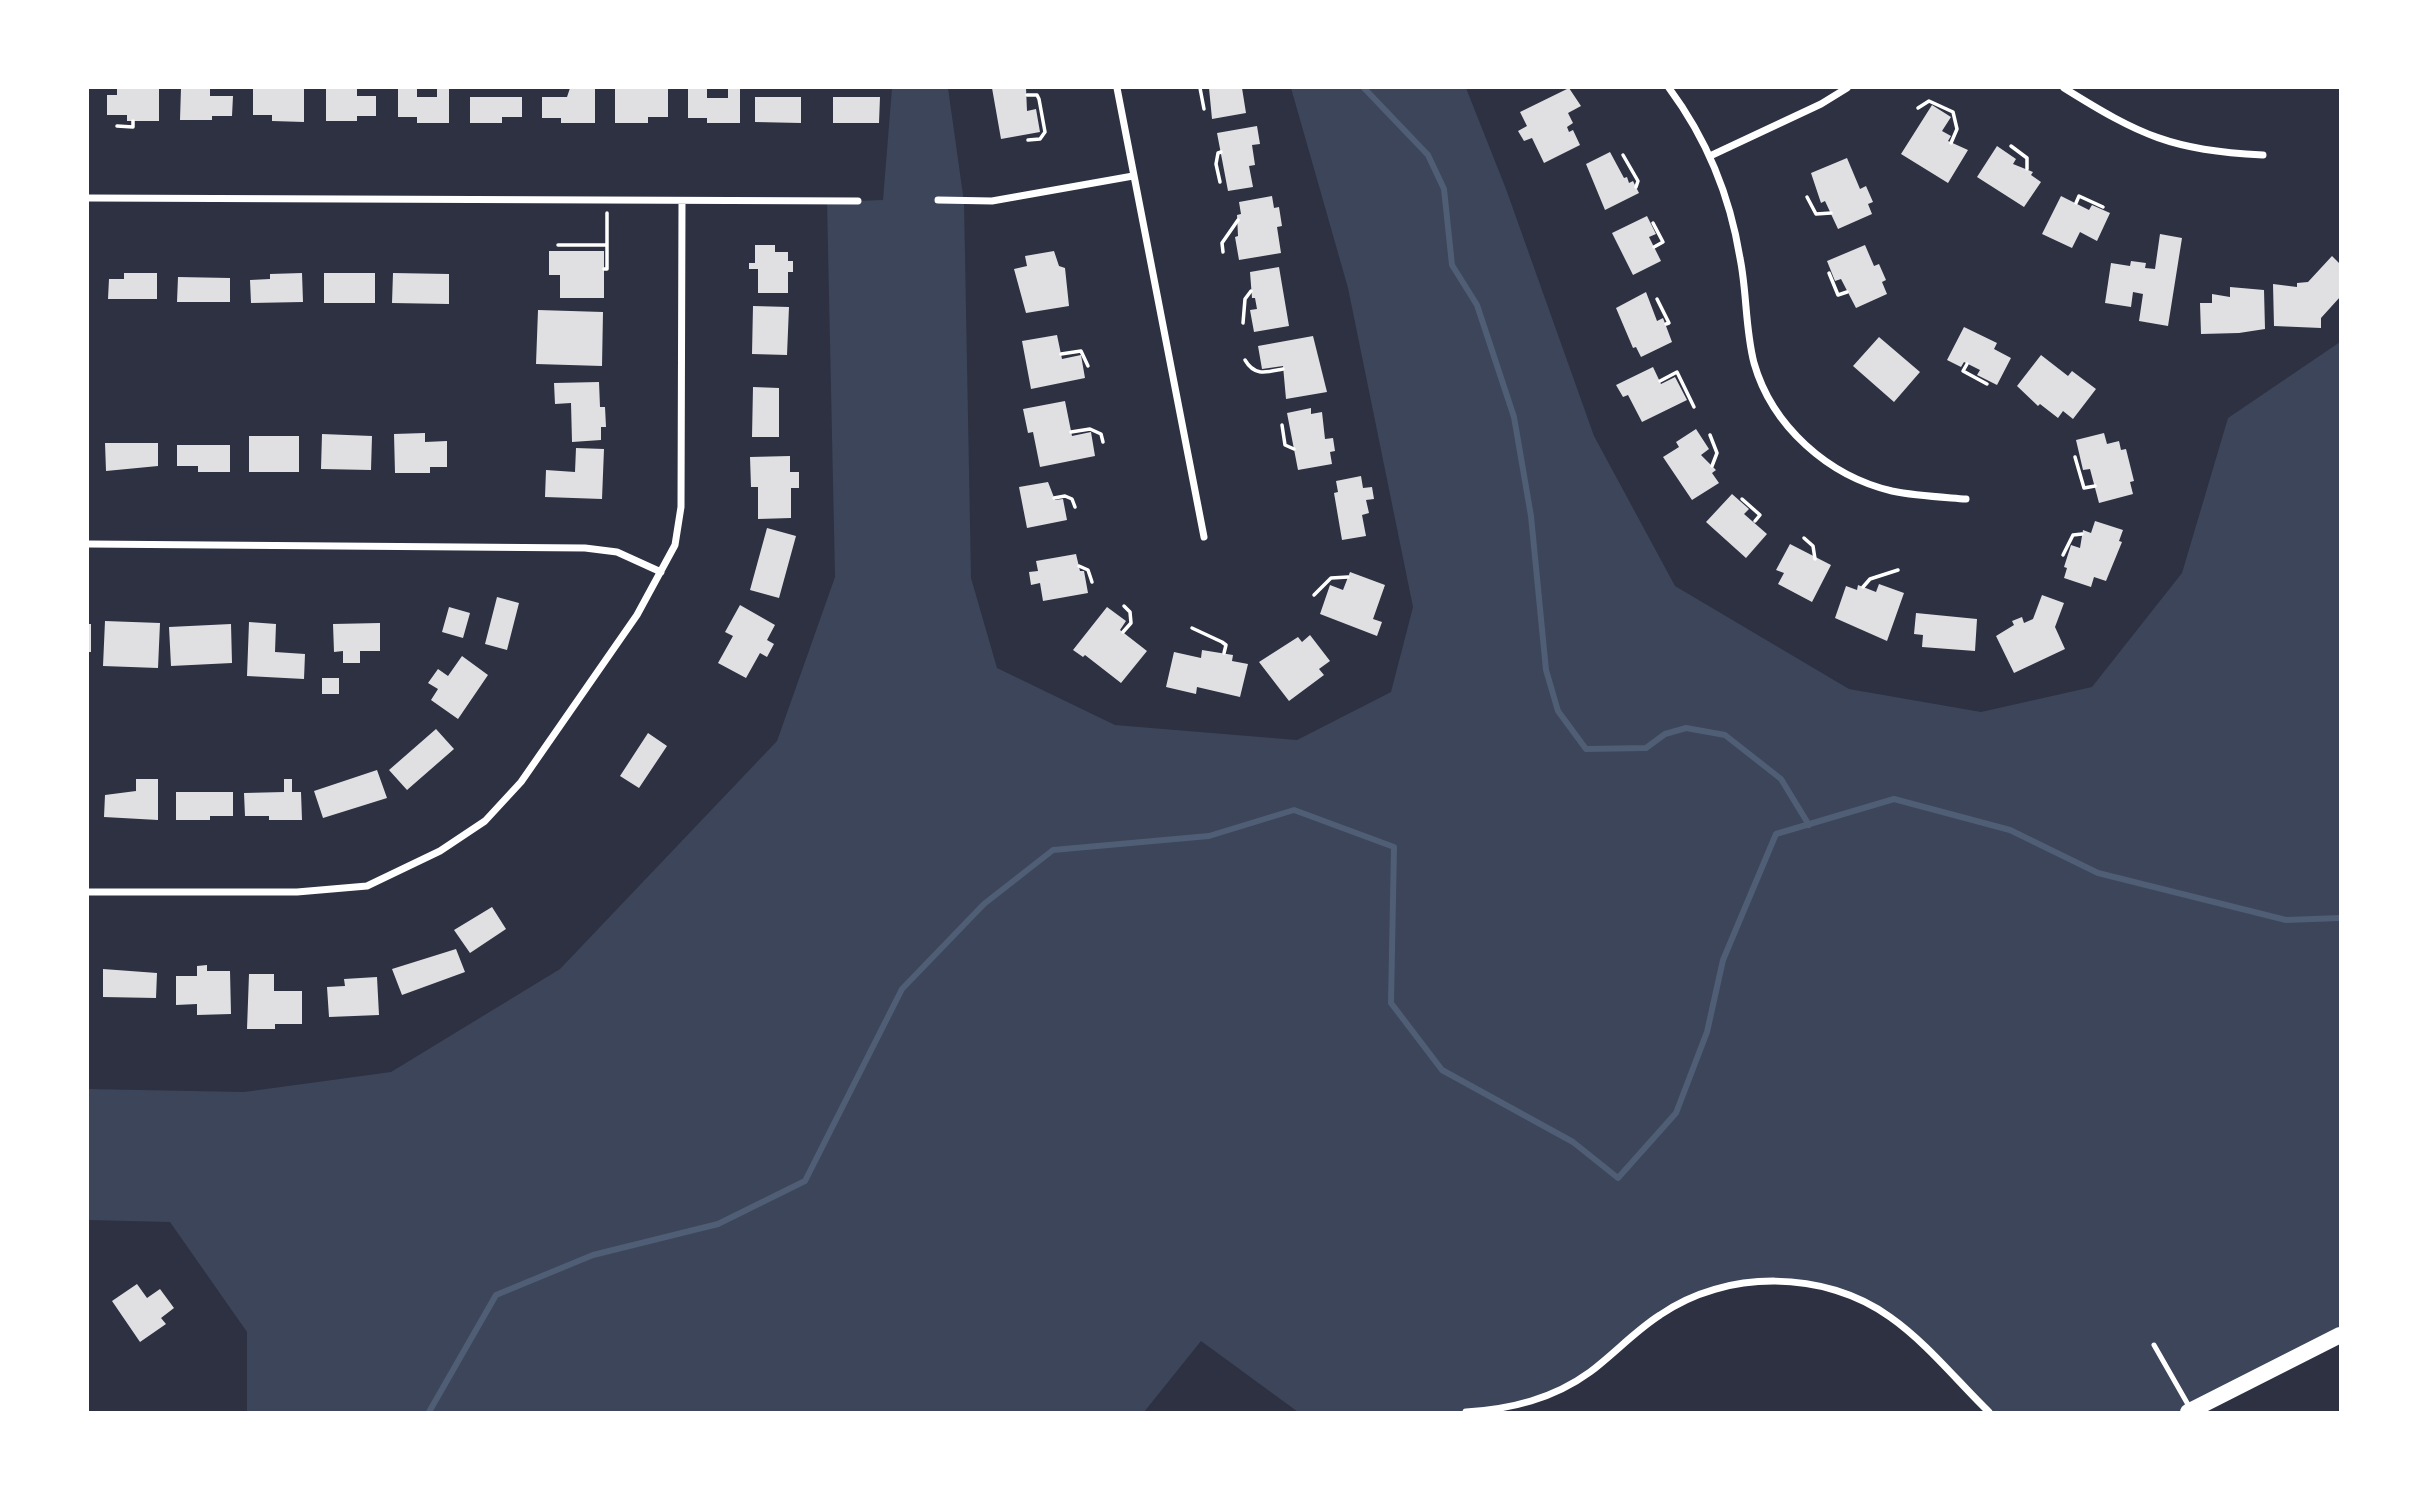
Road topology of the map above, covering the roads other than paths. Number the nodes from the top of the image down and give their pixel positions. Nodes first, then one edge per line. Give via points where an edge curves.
1 (1117, 88) edge
2 (1669, 88) edge
3 (1847, 88) edge
4 (2064, 88) edge
5 (2263, 155) dead end
6 (1710, 156) junction
7 (1133, 176) junction
8 (88, 198) edge
9 (938, 200) dead end
10 (682, 201) junction
11 (858, 201) dead end
12 (1966, 499) dead end
13 (1204, 537) dead end
14 (88, 544) edge
15 (661, 572) junction
16 (88, 892) edge
17 (2340, 1335) edge
18 (2154, 1345) dead end
19 (1466, 1412) edge
20 (1989, 1412) edge
21 (2190, 1412) edge

1 - 7 street
2 - 6 street
3 - 6 street
4 - 5 street via 2110,117 2171,144 2208,152
6 - 12 street via 1738,246 1754,361 1764,390 1782,419 1815,453 1854,478 1892,491
7 - 9 street via 992,201
7 - 13 street
8 - 10 street
10 - 11 street
10 - 15 street via 681,508 675,545
14 - 15 street via 585,548 617,552
15 - 16 street via 637,615 521,782 485,821 440,851 367,886 297,892
17 - 21 main road
18 - 21 lane
19 - 20 street via 1527,1403 1564,1389 1660,1314 1687,1300 1718,1289 1778,1281 1833,1289 1865,1301 1890,1317

